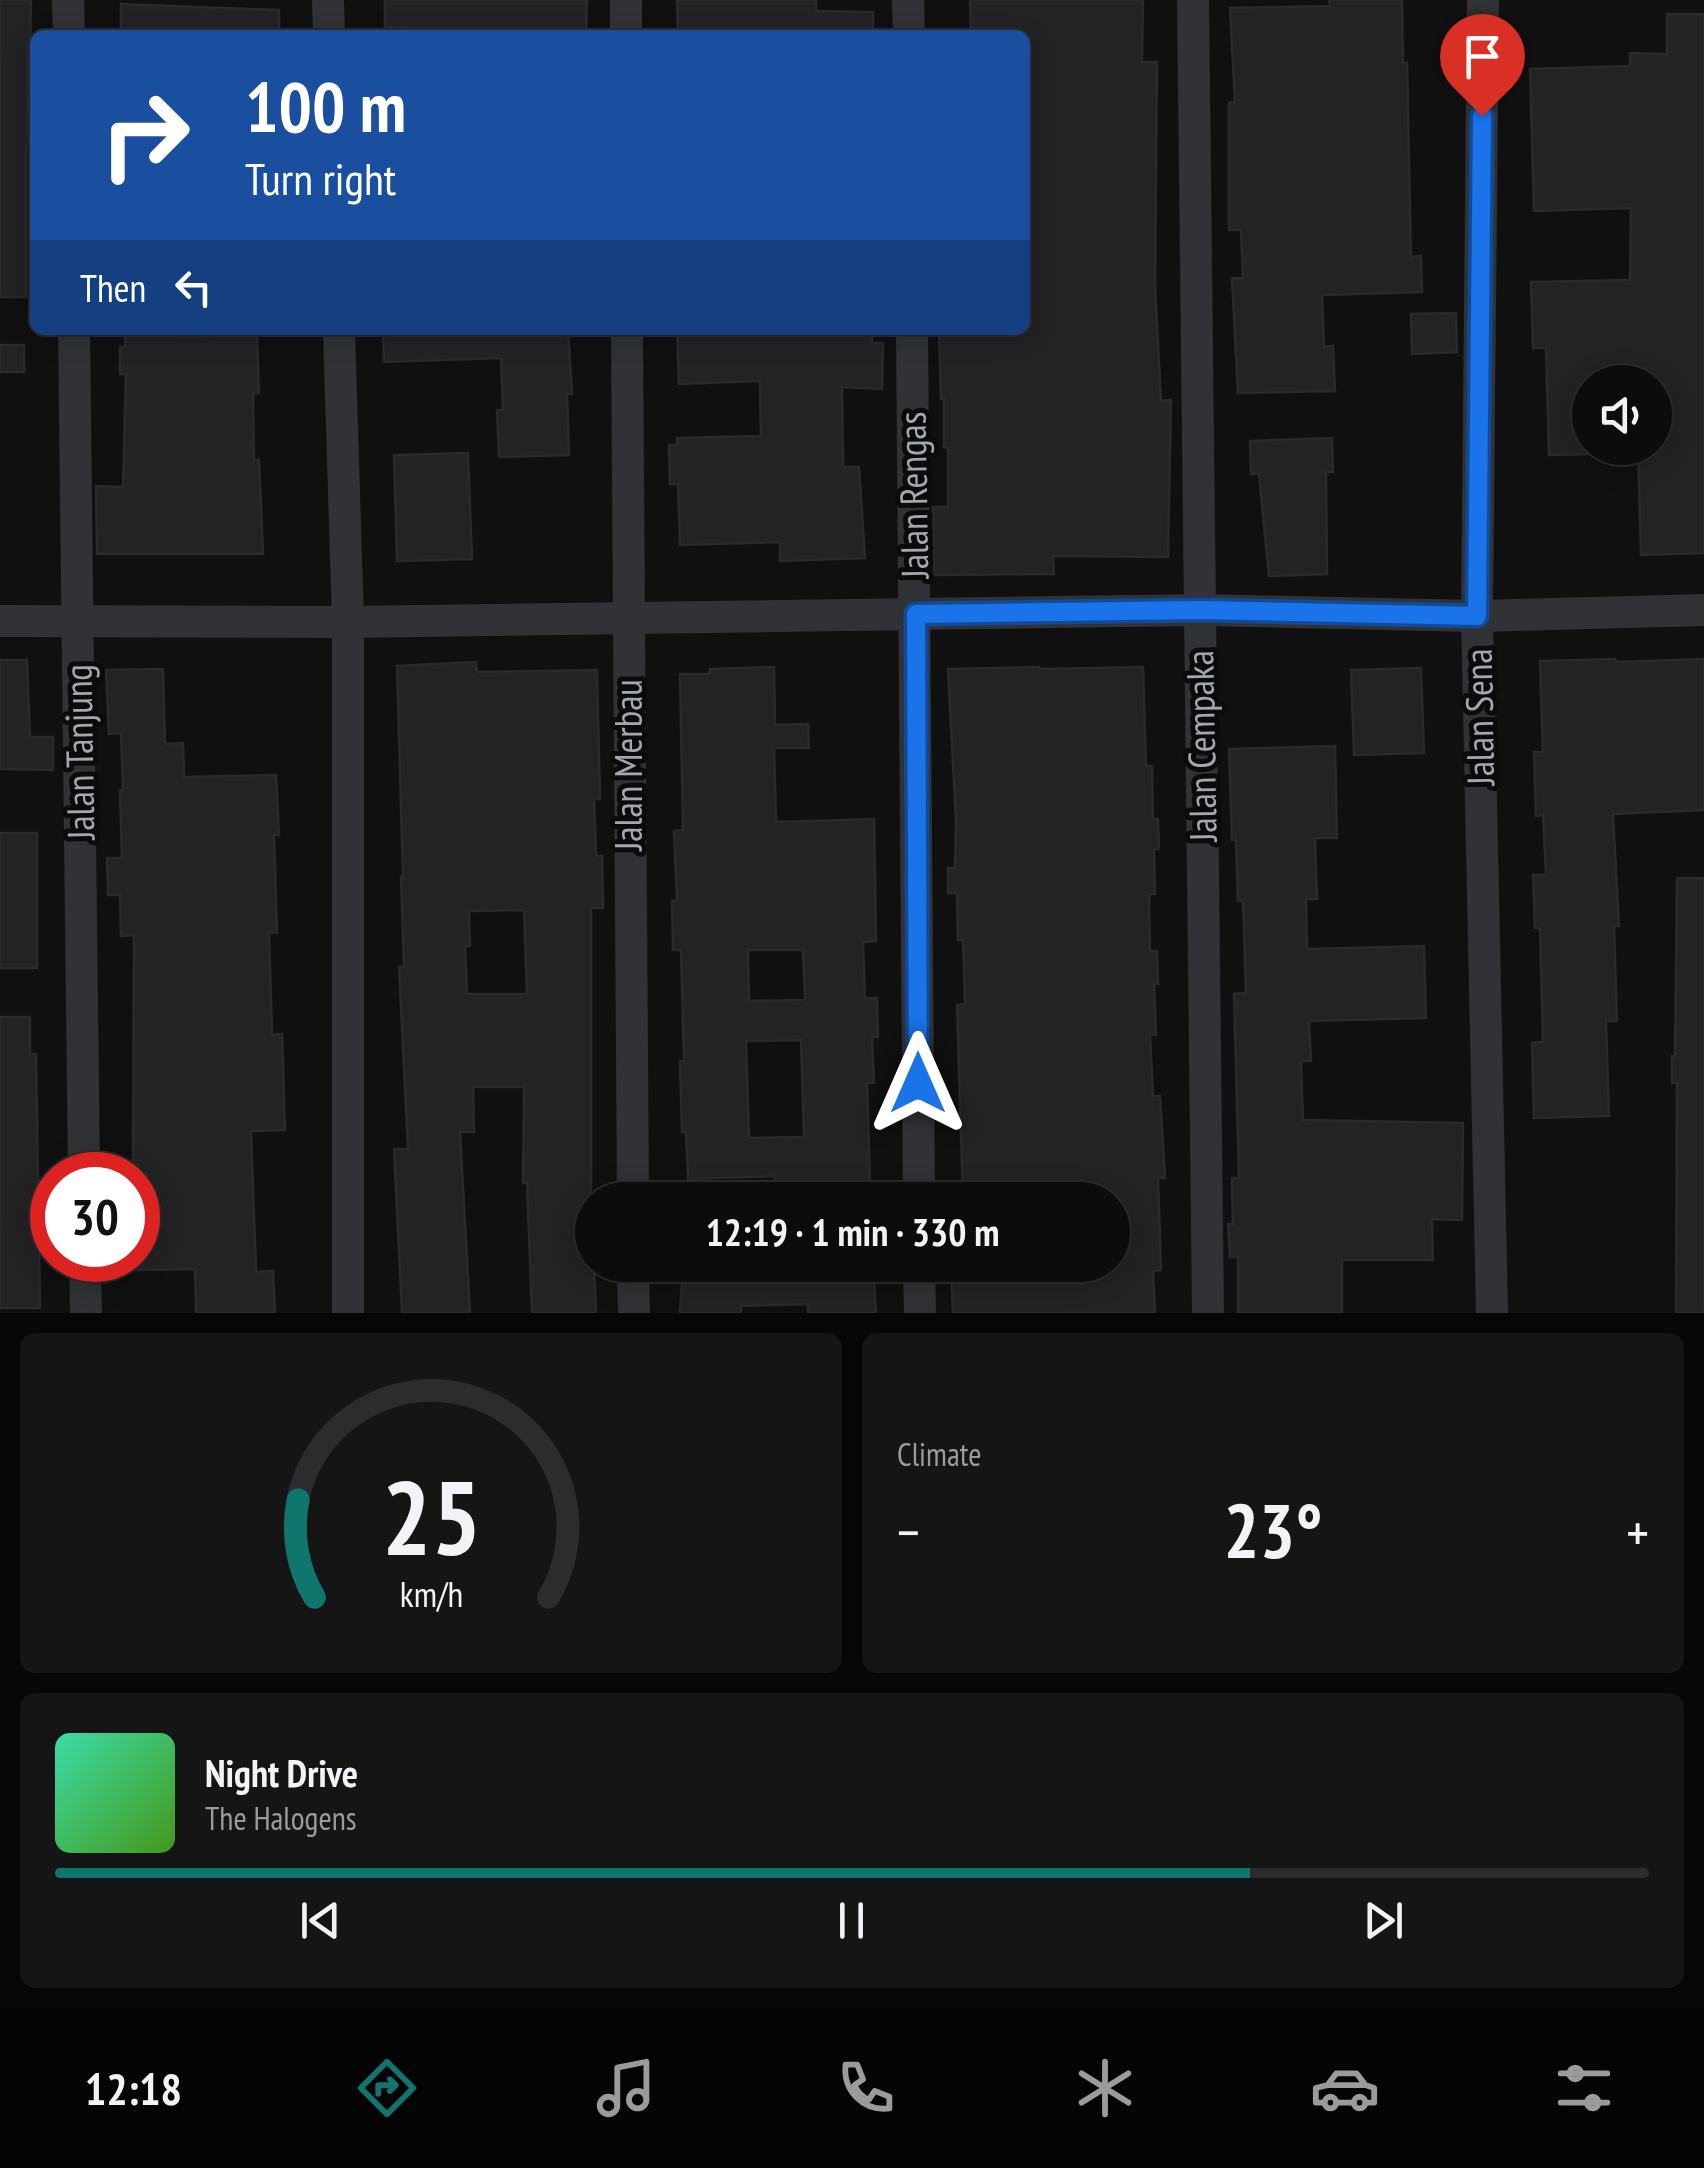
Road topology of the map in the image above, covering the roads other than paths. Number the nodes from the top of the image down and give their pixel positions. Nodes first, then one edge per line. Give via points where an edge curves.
1 (68, 0) edge
2 (328, 0) edge
3 (626, 0) edge
4 (908, 0) edge
5 (1193, 0) edge
6 (1483, 0) edge
7 (69, 30) edge
8 (329, 30) edge
9 (626, 30) edge
10 (909, 30) edge
11 (74, 335) edge
12 (339, 335) edge
13 (627, 335) edge
14 (912, 335) edge
15 (1200, 610) junction
16 (1704, 610) edge
17 (916, 614) junction
18 (1477, 616) junction
19 (628, 618) junction
20 (78, 620) junction
21 (0, 621) edge
22 (348, 622) junction
23 (84, 1152) edge
24 (633, 1182) edge
25 (919, 1182) edge
26 (85, 1282) edge
27 (634, 1282) edge
28 (920, 1282) edge
29 (86, 1313) edge
30 (348, 1313) edge
31 (634, 1313) edge
32 (920, 1313) edge
33 (1208, 1313) edge
34 (1492, 1313) edge

1 - 7 street
2 - 8 street
3 - 9 street
4 - 10 street
5 - 15 street, Jalan Cempaka
6 - 18 street, Jalan Sena
11 - 20 street, Jalan Tanjung
12 - 22 street
13 - 19 street, Jalan Merbau
14 - 17 street, Jalan Rengas
15 - 17 street
15 - 18 street
15 - 33 street, Jalan Cempaka
16 - 18 street
17 - 19 street
17 - 25 street, Jalan Rengas
18 - 34 street, Jalan Sena
19 - 22 street
19 - 24 street, Jalan Merbau
20 - 21 street
20 - 22 street
20 - 23 street, Jalan Tanjung
22 - 30 street
26 - 29 street
27 - 31 street
28 - 32 street

